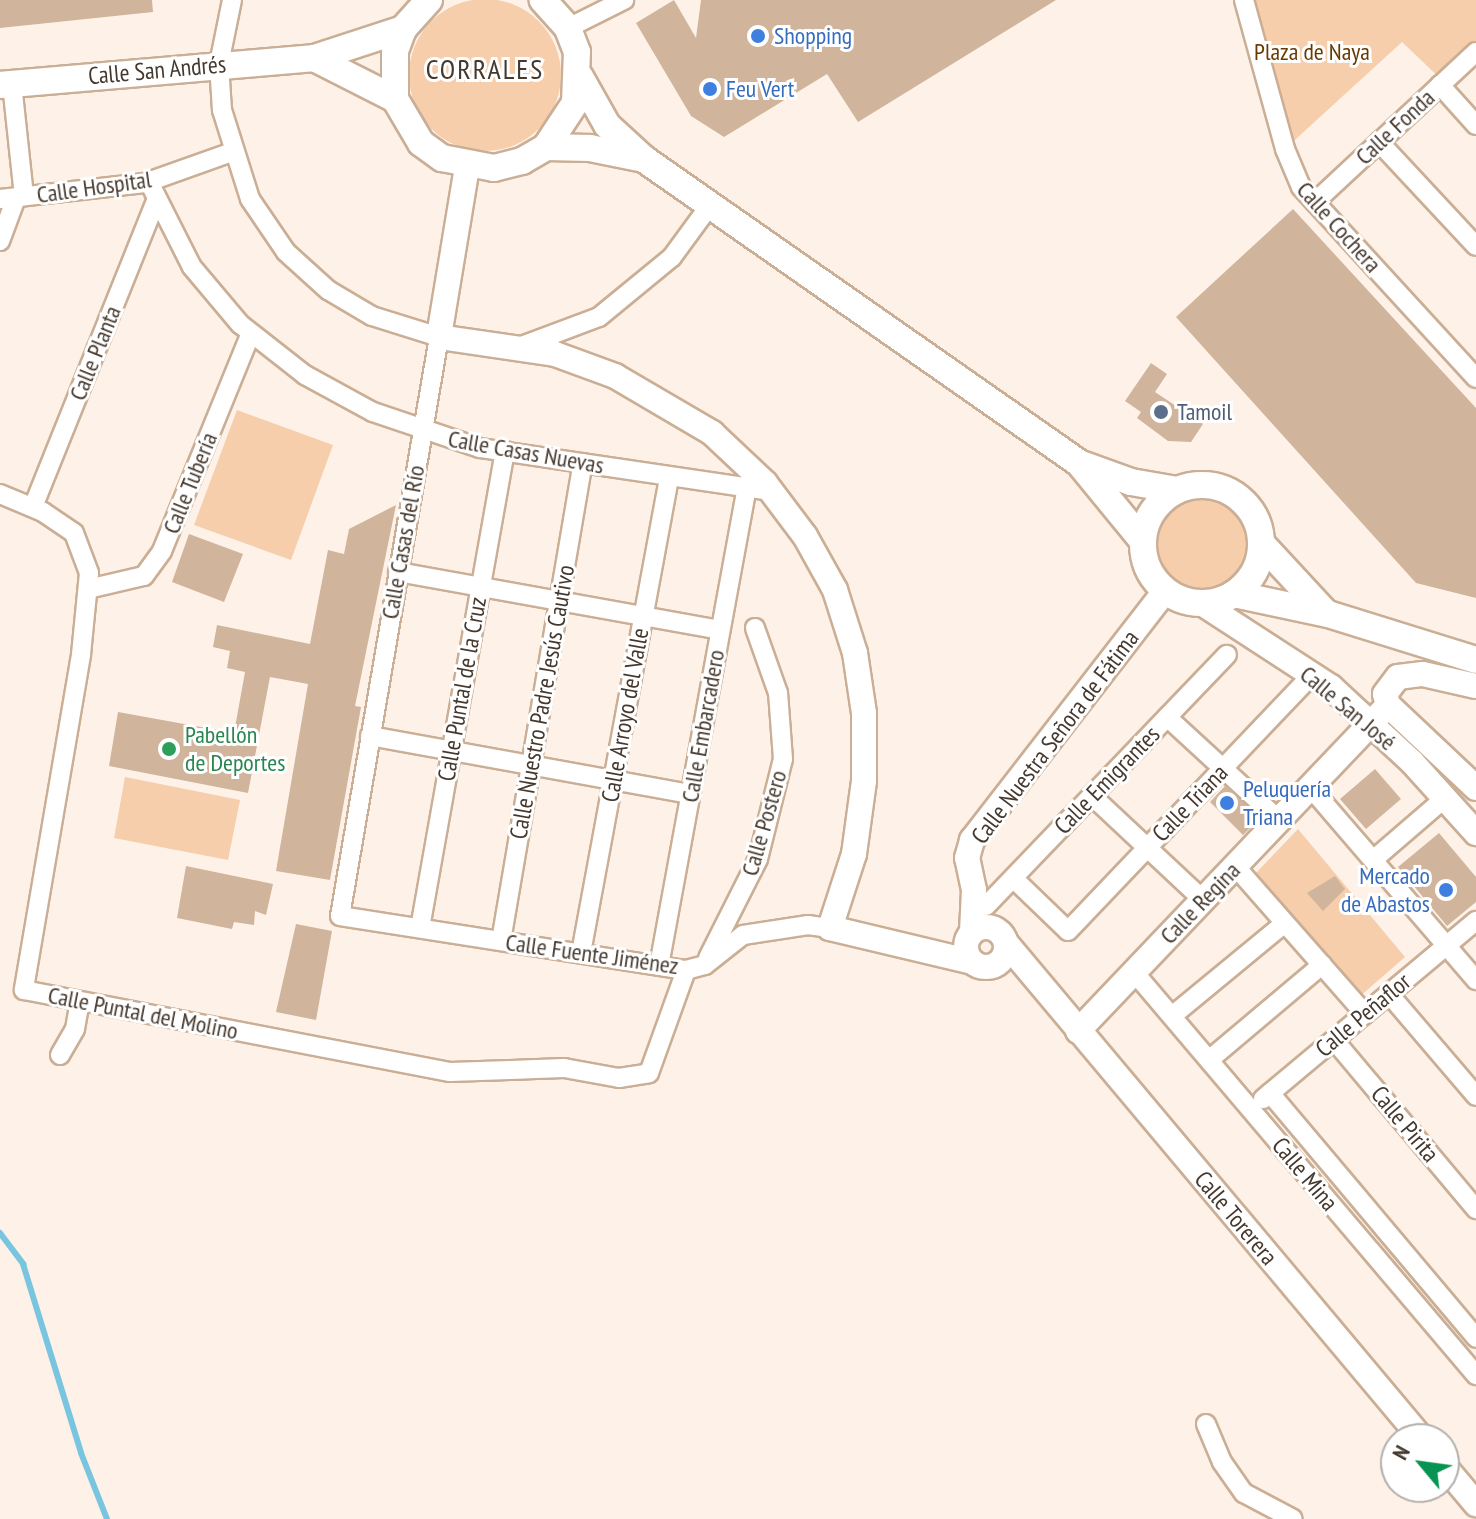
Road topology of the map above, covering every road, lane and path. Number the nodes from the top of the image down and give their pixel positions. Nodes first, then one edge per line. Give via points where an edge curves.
1 (232, 0) edge
2 (429, 0) edge
3 (543, 0) edge
4 (624, 0) edge
5 (1244, 0) edge
6 (568, 28) junction
7 (403, 29) junction
8 (1476, 52) edge
9 (314, 58) junction
10 (219, 64) junction
11 (580, 77) junction
12 (6, 84) edge
13 (1440, 85) junction
14 (395, 99) junction
15 (1476, 125) edge
16 (1379, 142) junction
17 (546, 147) junction
18 (232, 152) junction
19 (644, 159) junction
20 (467, 167) junction
21 (153, 190) junction
22 (13, 198) edge
23 (1315, 202) junction
24 (710, 205) junction
25 (0, 241) edge
26 (1476, 246) edge
27 (251, 333) junction
28 (439, 337) junction
29 (516, 348) junction
30 (1476, 378) edge
31 (421, 430) junction
32 (505, 451) junction
33 (583, 463) junction
34 (1079, 463) junction
35 (669, 476) junction
36 (747, 487) junction
37 (1177, 490) junction
38 (771, 491) junction
39 (0, 494) edge
40 (33, 507) junction
41 (1142, 540) junction
42 (1261, 543) junction
43 (398, 572) junction
44 (480, 587) junction
45 (88, 589) junction
46 (1165, 591) junction
47 (1234, 594) junction
48 (560, 601) junction
49 (1203, 604) junction
50 (1328, 614) junction
51 (644, 616) junction
52 (755, 628) dead end
53 (720, 630) junction
54 (1227, 655) dead end
55 (1476, 660) edge
56 (1312, 675) junction
57 (1476, 686) edge
58 (1379, 714) junction
59 (1167, 717) junction
60 (370, 736) junction
61 (451, 751) junction
62 (531, 765) junction
63 (1223, 769) junction
64 (613, 780) junction
65 (1310, 787) junction
66 (1476, 788) edge
67 (690, 794) junction
68 (1092, 796) junction
69 (1445, 798) junction
70 (1279, 820) junction
71 (1476, 833) edge
72 (1147, 848) junction
73 (1373, 860) junction
74 (1235, 866) junction
75 (1013, 878) junction
76 (1203, 900) junction
77 (340, 916) joint
78 (1476, 921) edge
79 (983, 923) junction
80 (1285, 923) junction
81 (420, 928) junction
82 (830, 928) junction
83 (501, 941) junction
84 (1447, 945) junction
85 (929, 950) junction
86 (581, 953) junction
87 (982, 964) junction
88 (1322, 965) junction
89 (659, 966) junction
90 (695, 968) junction
91 (1134, 972) junction
92 (1476, 980) edge
93 (1389, 994) junction
94 (1050, 997) junction
95 (80, 1001) junction
96 (1365, 1014) junction
97 (1172, 1016) junction
98 (1078, 1031) junction
99 (1334, 1040) junction
100 (60, 1055) dead end
101 (1209, 1060) junction
102 (1270, 1093) junction
103 (1476, 1096) edge
104 (1250, 1109) junction
105 (1476, 1209) edge
106 (1476, 1338) edge
107 (1476, 1375) edge
108 (1409, 1423) edge
109 (1206, 1424) dead end
110 (1460, 1485) edge
111 (1476, 1504) edge
112 (1293, 1519) edge

1 - 10 street
2 - 7 main road
3 - 6 main road
4 - 6 street
5 - 23 street, Calle Cochera via 1292,172
6 - 11 main road
7 - 9 main road, Calle San Andrés
7 - 14 main road via 392,75
8 - 13 street, Calle Fonda
9 - 10 main road, Calle San Andrés
9 - 14 main road
10 - 12 main road, Calle San Andrés
10 - 18 street
11 - 17 main road via 564,127
11 - 19 main road via 607,125
12 - 22 street
13 - 15 street
13 - 16 street, Calle Fonda
14 - 20 main road via 421,143
16 - 23 street, Calle Fonda
16 - 26 street
17 - 19 main road via 590,148
17 - 20 main road via 522,161
18 - 21 street, Calle Hospital
18 - 28 street via 250,199 286,252 328,290 372,316
19 - 24 main road
20 - 28 street, Calle Casas del Río
21 - 22 street, Calle Hospital
21 - 27 street, Calle Casas Nuevas via 192,267
21 - 40 street, Calle Planta
22 - 25 street
23 - 30 street, Calle Cochera
24 - 29 street via 672,257 599,317
24 - 34 main road
27 - 31 street, Calle Casas Nuevas via 305,375 373,412
27 - 45 street, Calle Tubería via 162,551 144,576
28 - 29 street
28 - 31 street, Calle Casas del Río
29 - 38 street via 555,354 658,397 712,433
31 - 32 street, Calle Casas Nuevas
31 - 43 street, Calle Casas del Río
32 - 33 street, Calle Casas Nuevas
32 - 44 street, Calle Puntal de la Cruz
33 - 35 street, Calle Casas Nuevas
33 - 48 street, Calle Nuestro Padre Jesús Cautivo
34 - 37 main road via 1131,482
34 - 41 main road
35 - 36 street, Calle Casas Nuevas
35 - 51 street, Calle Arroyo del Valle
36 - 38 street, Calle Casas Nuevas
36 - 53 street, Calle Embarcadero
37 - 41 main road via 1153,510
37 - 42 main road via 1202,484 1238,496 1257,523
38 - 82 street via 805,536 835,590 855,653 864,713 864,781 854,854
39 - 40 street, Calle Puntal del Molino
40 - 45 street, Calle Puntal del Molino via 74,533 89,573
41 - 46 main road via 1147,568
42 - 47 main road via 1249,581
42 - 50 main road
43 - 44 street
43 - 60 street, Calle Casas del Río
44 - 48 street
44 - 61 street, Calle Puntal de la Cruz
45 - 95 street, Calle Puntal del Molino via 24,990
46 - 49 main road
46 - 79 street, Calle Nuestra Señora de Fátima via 972,840 967,858
47 - 49 main road
47 - 50 main road
48 - 51 street
48 - 62 street, Calle Nuestro Padre Jesús Cautivo
49 - 56 street, Calle San José
50 - 55 main road
51 - 53 street
51 - 64 street, Calle Arroyo del Valle
52 - 90 street, Calle Postero via 778,693 783,759 758,859
53 - 67 street, Calle Embarcadero
54 - 59 street, Calle Emigrantes
56 - 58 street, Calle San José
56 - 63 street, Calle Triana
57 - 58 street, Calle Regina via 1423,674 1398,677
58 - 65 street, Calle Regina
58 - 66 street, Calle San José
58 - 69 street, Calle San José
59 - 63 street
59 - 68 street, Calle Emigrantes
60 - 61 street
60 - 77 street, Calle Casas del Río
61 - 62 street
61 - 81 street, Calle Puntal de la Cruz
62 - 64 street
62 - 83 street, Calle Nuestro Padre Jesús Cautivo
63 - 70 street
63 - 72 street, Calle Triana
64 - 67 street
64 - 86 street, Calle Arroyo del Valle
65 - 70 street, Calle Regina
65 - 73 street
67 - 89 street, Calle Embarcadero
68 - 72 street
68 - 75 street, Calle Emigrantes
69 - 71 street, Calle San José
69 - 73 street
70 - 74 street, Calle Regina
72 - 75 street, Calle Triana via 1068,931
72 - 76 street
73 - 84 street
74 - 76 street, Calle Regina
74 - 80 street
75 - 79 street, Calle Emigrantes
76 - 91 street, Calle Regina
77 - 81 street, Calle Fuente Jiménez
78 - 84 street, Calle Peñaflor
79 - 85 street
79 - 87 street, Calle Nuestra Señora de Fátima via 966,951
79 - 87 street via 1001,960
79 - 94 street, Calle Torerera
80 - 88 street
80 - 97 street
81 - 83 street, Calle Fuente Jiménez
82 - 85 street, Calle Fuente Jiménez
82 - 90 street, Calle Fuente Jiménez via 808,925 743,935
83 - 86 street, Calle Fuente Jiménez
84 - 92 street
84 - 93 street, Calle Peñaflor
85 - 87 street, Calle Fuente Jiménez
86 - 89 street, Calle Fuente Jiménez
87 - 94 street, Calle Torerera
88 - 96 street
88 - 101 street
89 - 90 street, Calle Fuente Jiménez
90 - 95 street, Calle Puntal del Molino via 649,1073 619,1078 564,1068 450,1072
91 - 97 street, Calle Mina
91 - 98 street, Calle Regina
93 - 96 street, Calle Peñaflor
93 - 103 street
94 - 98 street, Calle Torerera
95 - 100 street via 75,1029
96 - 99 street, Calle Peñaflor
97 - 101 street, Calle Mina
98 - 108 street, Calle Torerera
99 - 102 street, Calle Peñaflor
99 - 105 street, Calle Pirita
101 - 104 street, Calle Mina
102 - 104 street, Calle Peñaflor
102 - 106 street, Calle Mina
104 - 107 street, Calle Mina
109 - 112 street via 1222,1462 1244,1493
110 - 111 street

